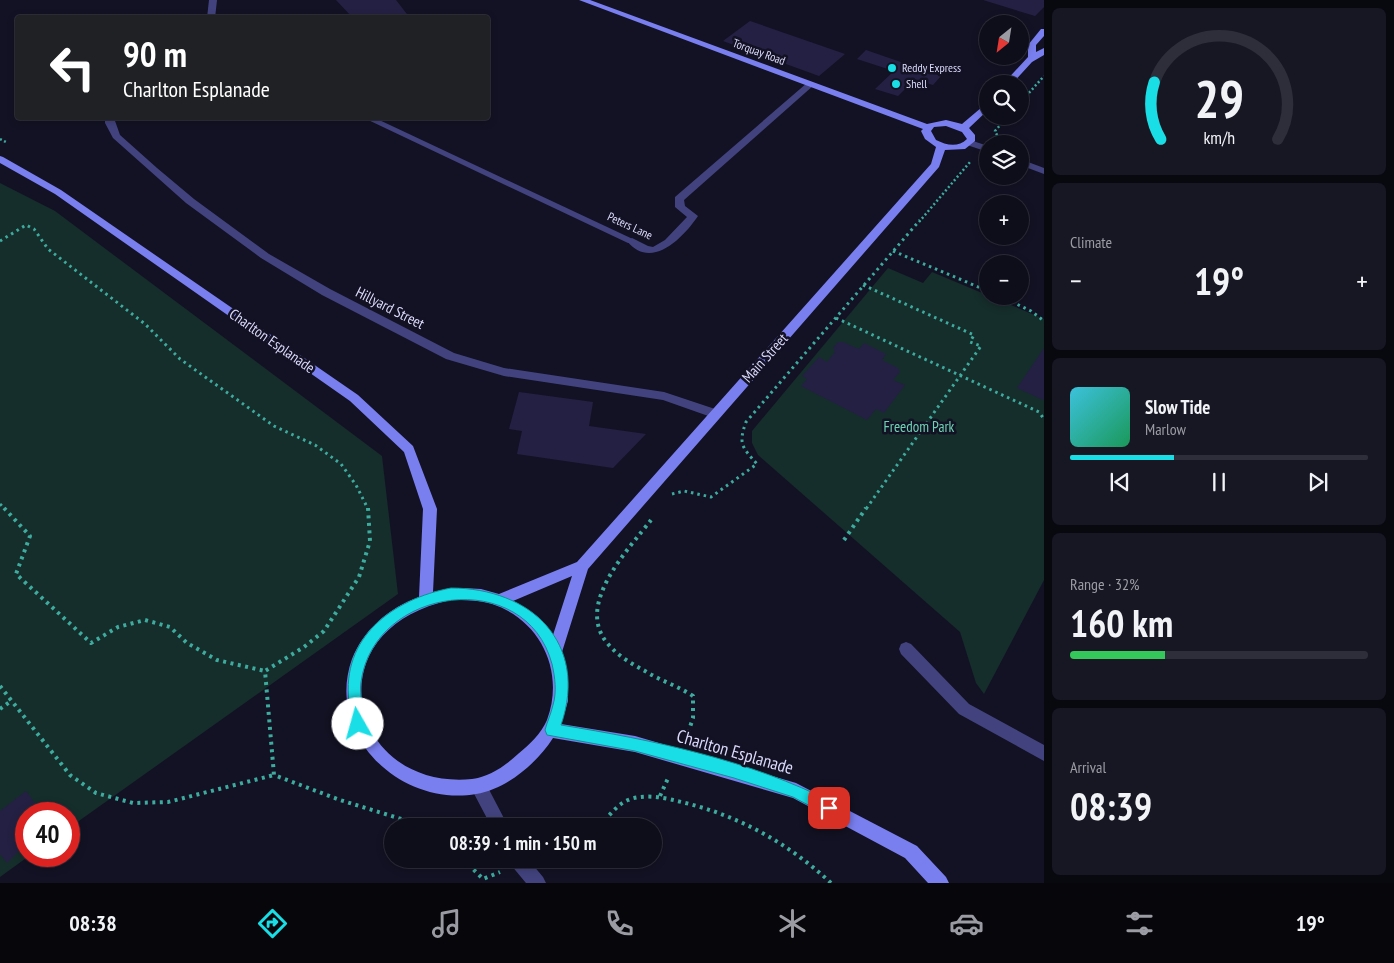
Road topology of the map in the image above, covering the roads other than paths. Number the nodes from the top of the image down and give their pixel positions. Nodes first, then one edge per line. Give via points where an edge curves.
1 (213, 0) edge
2 (583, 0) edge
3 (214, 15) edge
4 (1044, 31) edge
5 (1044, 51) edge
6 (1032, 57) junction
7 (1015, 75) edge
8 (810, 85) junction
9 (979, 114) edge
10 (110, 120) edge
11 (373, 120) edge
12 (928, 128) junction
13 (964, 128) junction
14 (970, 143) junction
15 (941, 146) junction
16 (979, 146) edge
17 (0, 160) edge
18 (1029, 166) edge
19 (1044, 172) edge
20 (714, 413) junction
21 (582, 566) junction
22 (426, 598) junction
23 (499, 600) junction
24 (906, 649) dead end
25 (555, 652) junction
26 (552, 730) junction
27 (1044, 753) edge
28 (478, 786) junction
29 (496, 818) edge
30 (524, 868) edge
31 (537, 883) edge
32 (940, 883) edge

1 - 3 street
2 - 8 street, Torquay Road
4 - 6 street via 1032,45
5 - 6 street
6 - 7 street
8 - 11 street, Peters Lane via 679,198 680,207 693,216 688,224 662,248 646,250 632,240
8 - 12 street, Torquay Road
9 - 13 street
10 - 20 street, Hillyard Street via 116,136 154,170 265,256 326,292 450,356 504,372 664,396
12 - 13 street via 940,123
12 - 15 street via 928,137
13 - 14 street via 971,136
14 - 15 street via 955,148
14 - 16 street
15 - 20 street, Main Street via 936,165
17 - 22 street, Charlton Esplanade via 58,192 346,392 409,449 430,509
18 - 19 street
20 - 21 street, Main Street
21 - 23 street, Main Street
21 - 25 street, Main Street
22 - 23 street via 475,594
22 - 28 street via 400,611 377,631 361,655 353,684 358,724 384,762 410,778 440,786
23 - 25 street via 523,612 542,630
24 - 27 street via 964,709
25 - 26 street via 562,686 561,704
26 - 28 street via 532,756 505,775
26 - 32 street, Charlton Esplanade via 635,744 796,791 911,852
28 - 29 street
30 - 31 street

